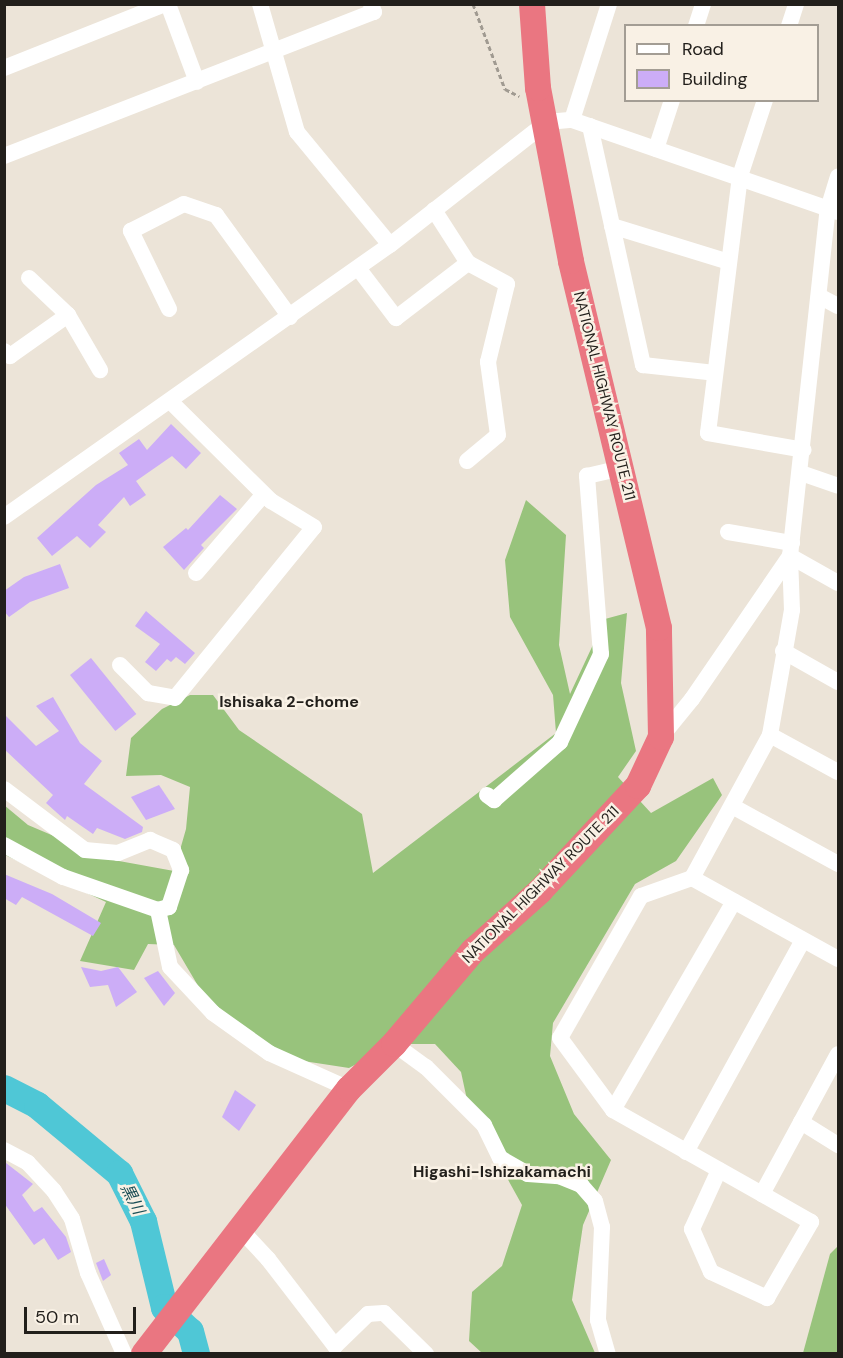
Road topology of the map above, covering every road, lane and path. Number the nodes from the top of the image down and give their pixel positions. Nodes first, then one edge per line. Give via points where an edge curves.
1 (166, 4) edge
2 (260, 4) edge
3 (371, 4) edge
4 (473, 4) edge
5 (532, 4) edge
6 (609, 4) edge
7 (703, 4) edge
8 (796, 4) edge
9 (697, 24) edge
10 (790, 24) edge
11 (273, 52) junction
12 (4, 68) edge
13 (197, 82) junction
14 (671, 102) edge
15 (764, 102) edge
16 (554, 116) junction
17 (590, 126) junction
18 (656, 149) junction
19 (6, 152) edge
20 (740, 176) junction
21 (838, 177) edge
22 (434, 210) junction
23 (833, 211) edge
24 (612, 226) junction
25 (390, 244) junction
26 (729, 262) junction
27 (468, 264) junction
28 (358, 268) junction
29 (29, 278) dead end
30 (819, 296) junction
31 (838, 306) edge
32 (169, 309) dead end
33 (68, 315) junction
34 (290, 316) junction
35 (4, 351) edge
36 (100, 370) dead end
37 (715, 373) junction
38 (170, 401) junction
39 (804, 450) junction
40 (467, 461) dead end
41 (621, 468) junction
42 (801, 473) junction
43 (838, 485) edge
44 (263, 495) junction
45 (4, 518) edge
46 (728, 532) dead end
47 (791, 549) junction
48 (196, 573) dead end
49 (838, 583) edge
50 (783, 651) junction
51 (120, 665) dead end
52 (838, 682) edge
53 (770, 735) junction
54 (661, 737) junction
55 (838, 772) edge
56 (4, 789) edge
57 (487, 795) dead end
58 (732, 806) junction
59 (4, 845) edge
60 (838, 864) edge
61 (692, 878) junction
62 (734, 901) junction
63 (158, 910) junction
64 (803, 940) junction
65 (838, 959) edge
66 (394, 1044) junction
67 (838, 1054) edge
68 (349, 1089) junction
69 (614, 1110) junction
70 (801, 1122) junction
71 (838, 1145) edge
72 (4, 1150) edge
73 (686, 1152) junction
74 (719, 1170) junction
75 (762, 1194) junction
76 (241, 1230) junction
77 (332, 1350) edge
78 (124, 1353) edge
79 (144, 1353) edge
80 (426, 1353) edge
81 (608, 1353) edge

1 - 12 street
1 - 13 street
2 - 11 street
3 - 11 street via 374,12
4 - 16 path via 505,89
5 - 16 highway, NATIONAL HIGHWAY ROUTE 211
6 - 16 street
7 - 9 street
8 - 10 street
11 - 13 street
11 - 25 street via 297,132
13 - 19 street
14 - 18 street
15 - 20 street
16 - 17 street
16 - 22 street
16 - 41 highway, NATIONAL HIGHWAY ROUTE 211 via 571,261
17 - 18 street
17 - 24 street
18 - 20 street
20 - 23 street
20 - 26 street
21 - 23 street
22 - 25 street
22 - 27 street
23 - 30 street
24 - 26 street
24 - 37 street via 643,365
25 - 28 street
26 - 37 street
27 - 28 street via 396,318
27 - 40 street via 507,284 488,362 498,435
28 - 34 street
29 - 33 street
30 - 31 street
30 - 39 street
32 - 34 street via 131,231 184,204 216,215
33 - 35 street via 10,356
33 - 36 street
34 - 38 street
37 - 39 street via 708,433
38 - 44 street
38 - 45 street
39 - 42 street
41 - 54 highway, NATIONAL HIGHWAY ROUTE 211 via 659,628
41 - 57 street via 587,476 601,654 560,742 494,800
42 - 43 street
42 - 47 street
44 - 48 street
44 - 51 street via 314,526 175,698 148,693
46 - 47 street
47 - 49 street
47 - 50 street via 792,610
47 - 54 street via 692,699
50 - 52 street
50 - 53 street
53 - 55 street
53 - 58 street
54 - 66 highway, NATIONAL HIGHWAY ROUTE 211 via 638,786 540,891 473,951
56 - 63 street via 85,850 118,853 150,840 173,850 181,870 169,907
58 - 60 street
58 - 61 street
59 - 63 street via 63,877
61 - 62 street
61 - 69 street via 641,896 560,1038
62 - 64 street
62 - 69 street
63 - 68 street via 170,967 213,1013 269,1053
64 - 65 street
64 - 73 street
66 - 68 highway, NATIONAL HIGHWAY ROUTE 211
66 - 81 street via 426,1067 483,1125 500,1158 528,1174 559,1176 580,1185 595,1200 602,1227 598,1320
67 - 70 street
68 - 76 highway, NATIONAL HIGHWAY ROUTE 211
69 - 73 street
70 - 71 street
70 - 75 street
72 - 78 street via 28,1163 54,1191 72,1219 88,1274
73 - 74 street
74 - 75 street
74 - 75 street via 692,1229 711,1272 767,1298 811,1222
76 - 77 street via 268,1259
76 - 79 highway, NATIONAL HIGHWAY ROUTE 211
77 - 80 street via 368,1314 384,1313

